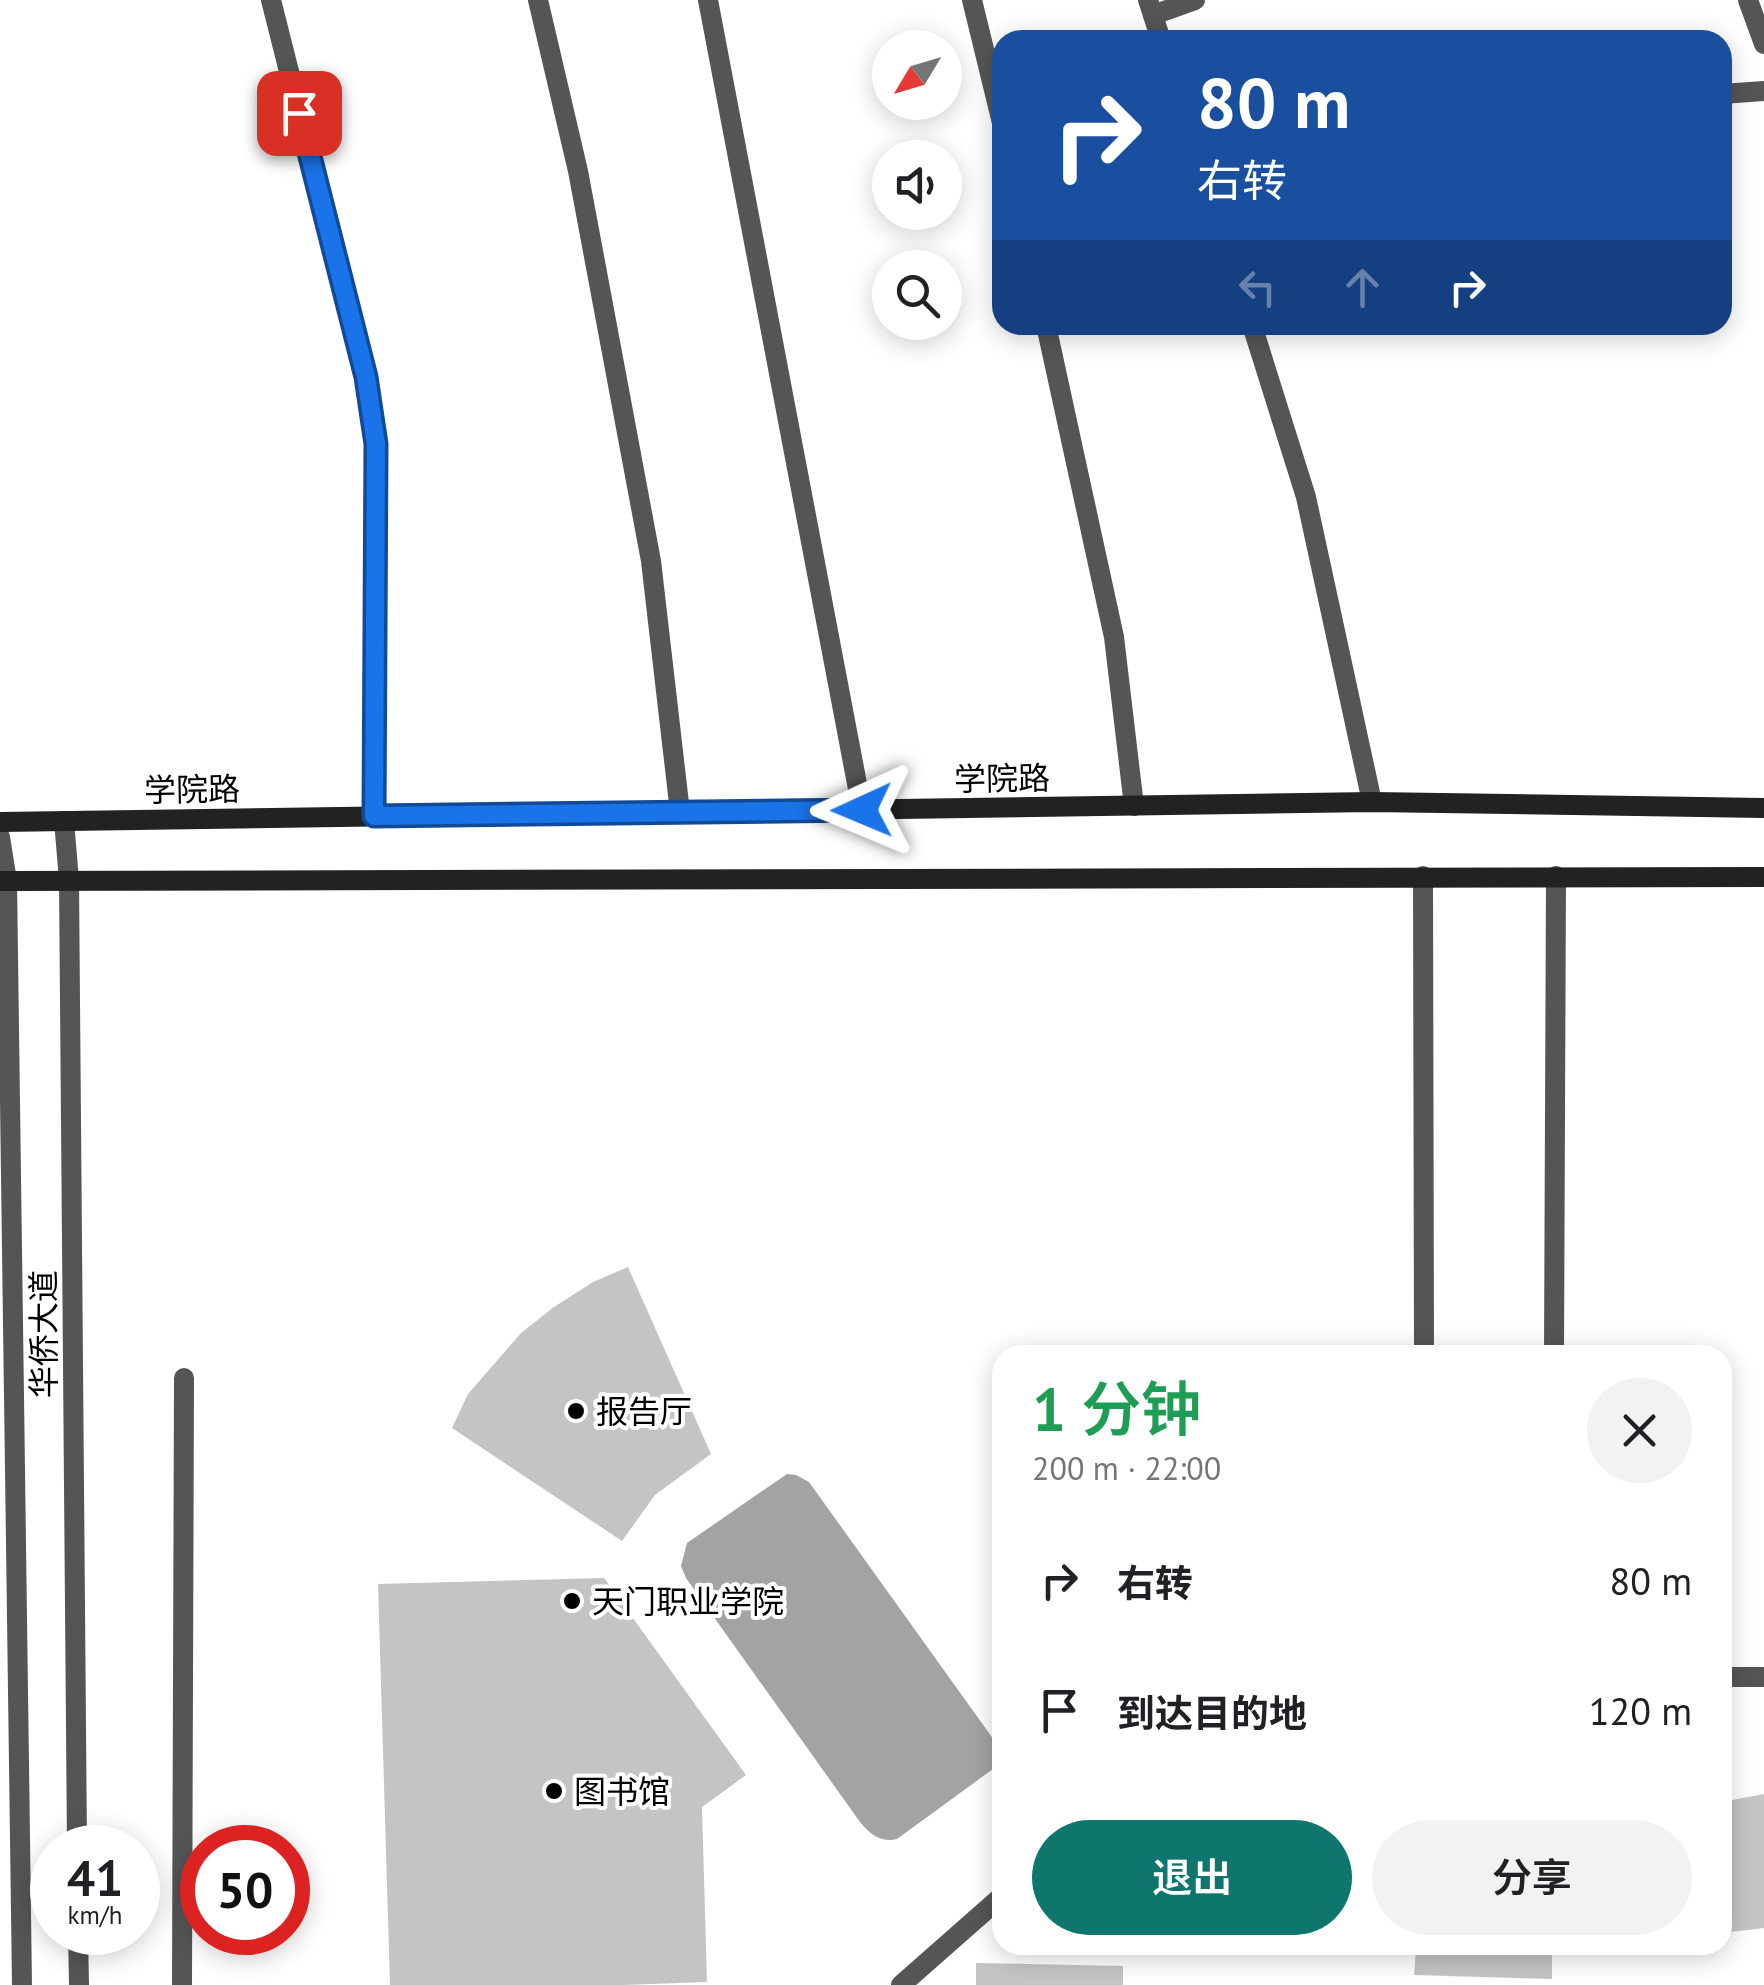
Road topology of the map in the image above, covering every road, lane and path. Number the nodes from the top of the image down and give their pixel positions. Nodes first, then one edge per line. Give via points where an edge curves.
1 (270, 0) edge
2 (538, 0) edge
3 (708, 0) edge
4 (972, 0) edge
5 (1195, 0) edge
6 (1748, 0) edge
7 (1150, 8) edge
8 (1764, 44) edge
9 (992, 82) edge
10 (1764, 91) edge
11 (1732, 93) edge
12 (1048, 335) edge
13 (1255, 335) edge
14 (1372, 802) junction
15 (1134, 806) junction
16 (1764, 808) edge
17 (862, 810) junction
18 (680, 812) junction
19 (374, 816) junction
20 (64, 821) junction
21 (0, 822) edge
22 (0, 837) edge
23 (1423, 876) junction
24 (1556, 876) junction
25 (1764, 877) edge
26 (69, 880) junction
27 (3, 881) edge
28 (5, 1097) edge
29 (1424, 1345) edge
30 (1554, 1345) edge
31 (184, 1378) dead end
32 (1732, 1676) edge
33 (1764, 1678) edge
34 (78, 1825) edge
35 (992, 1905) edge
36 (78, 1955) edge
37 (22, 1985) edge
38 (79, 1985) edge
39 (182, 1985) edge
40 (901, 1985) edge

1 - 19 street via 366,377 376,444
2 - 18 street via 578,171 651,561
3 - 17 street
4 - 9 street
5 - 7 street
6 - 8 street
10 - 11 street
12 - 15 street via 1114,636
13 - 14 street via 1306,496
14 - 15 main road, 学院路
14 - 16 main road, 学院路
15 - 17 main road, 学院路
17 - 18 main road, 学院路
18 - 19 main road, 学院路
19 - 20 main road, 学院路
20 - 21 main road, 学院路
20 - 26 street, 华侨大道
22 - 27 street, 华侨大道
23 - 24 main road
23 - 26 main road
23 - 29 street
24 - 25 main road
24 - 30 street
26 - 27 main road
26 - 34 street, 华侨大道
27 - 28 street, 华侨大道
28 - 37 street, 华侨大道
31 - 39 street
32 - 33 street
35 - 40 street
36 - 38 street

